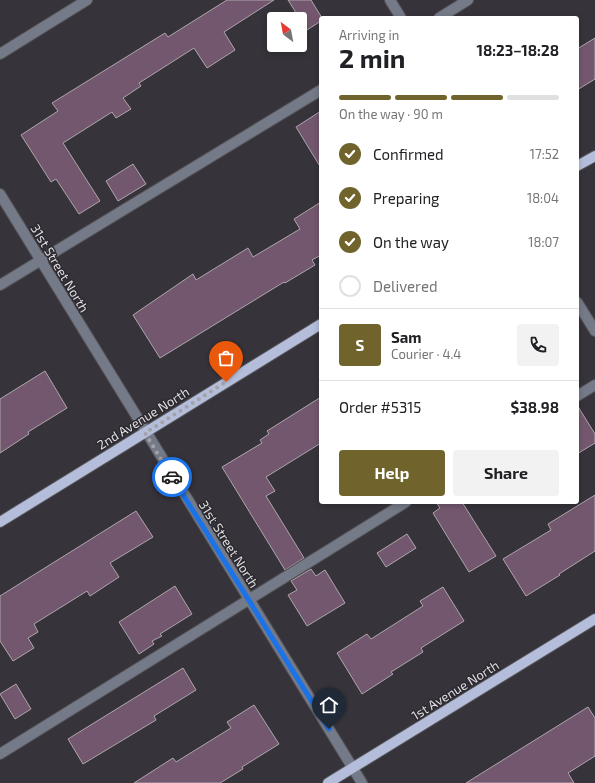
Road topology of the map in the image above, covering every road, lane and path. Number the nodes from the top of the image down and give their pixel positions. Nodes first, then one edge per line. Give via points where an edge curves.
1 (87, 0) edge
2 (390, 0) edge
3 (468, 0) edge
4 (400, 16) edge
5 (442, 16) edge
6 (0, 54) edge
7 (319, 91) edge
8 (595, 156) edge
9 (579, 165) edge
10 (0, 194) edge
11 (40, 260) junction
12 (0, 285) edge
13 (579, 305) edge
14 (319, 325) edge
15 (595, 331) edge
16 (595, 385) edge
17 (579, 395) edge
18 (145, 433) junction
19 (403, 504) edge
20 (0, 522) edge
21 (248, 600) junction
22 (595, 619) edge
23 (0, 754) edge
24 (353, 768) junction
25 (328, 783) edge
26 (362, 783) edge

1 - 6 street
2 - 4 street
3 - 5 street
7 - 11 street
8 - 9 main road
10 - 11 street, 31st Street North
11 - 12 street
11 - 18 street, 31st Street North
13 - 15 street
14 - 18 main road, 2nd Avenue North
16 - 17 street
18 - 20 main road, 2nd Avenue North
18 - 21 street, 31st Street North
19 - 21 street
21 - 23 street
21 - 24 street, 31st Street North
22 - 24 main road, 1st Avenue North
24 - 25 main road, 1st Avenue North
24 - 26 street, 31st Street North

